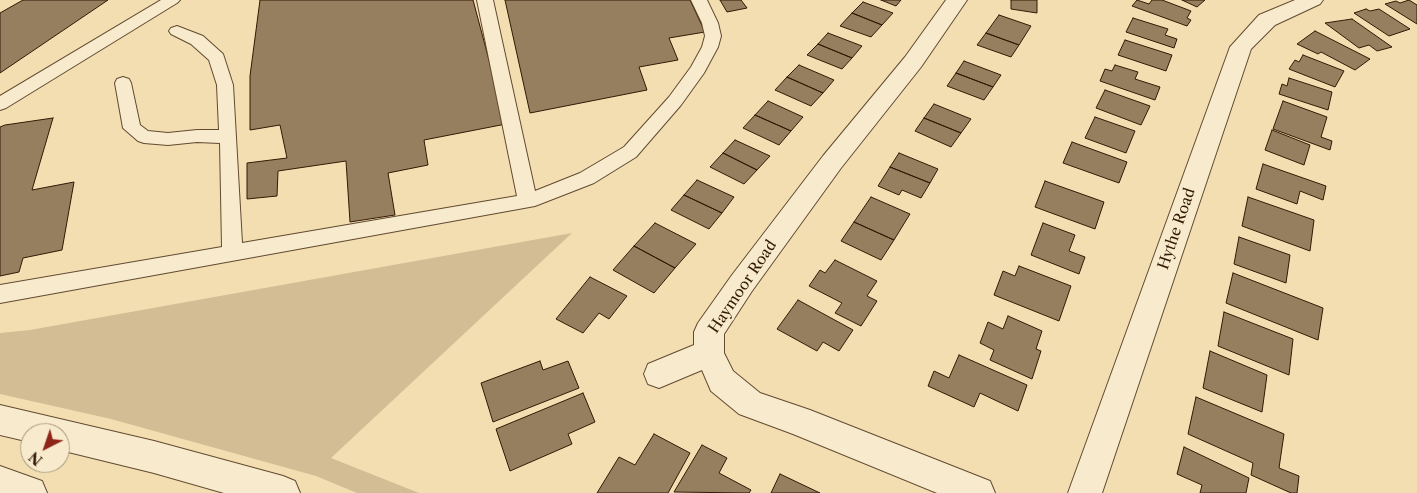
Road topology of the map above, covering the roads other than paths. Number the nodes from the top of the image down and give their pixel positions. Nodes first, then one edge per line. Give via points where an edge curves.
1 (172, 0) edge
2 (485, 0) edge
3 (699, 0) edge
4 (957, 0) edge
5 (1313, 0) edge
6 (177, 31) dead end
7 (123, 83) dead end
8 (0, 104) edge
9 (227, 137) junction
10 (528, 201) junction
11 (232, 253) junction
12 (0, 294) edge
13 (709, 353) junction
14 (659, 374) dead end
15 (0, 420) edge
16 (0, 483) edge
17 (30, 493) edge
18 (283, 493) edge
19 (978, 493) edge
20 (1085, 493) edge

1 - 8 lane
2 - 10 lane
3 - 10 lane via 713,36 698,69 675,101 630,152 587,178
4 - 13 street, Haymoor Road via 742,283 709,332
5 - 20 street, Hythe Road via 1267,20 1241,47
6 - 9 lane via 197,40 217,58 225,85
7 - 9 lane via 132,128 144,137
9 - 11 lane
10 - 11 lane
11 - 12 lane
13 - 14 street
13 - 19 street, Haymoor Road via 722,381 750,404
15 - 18 street via 154,457
16 - 17 street

